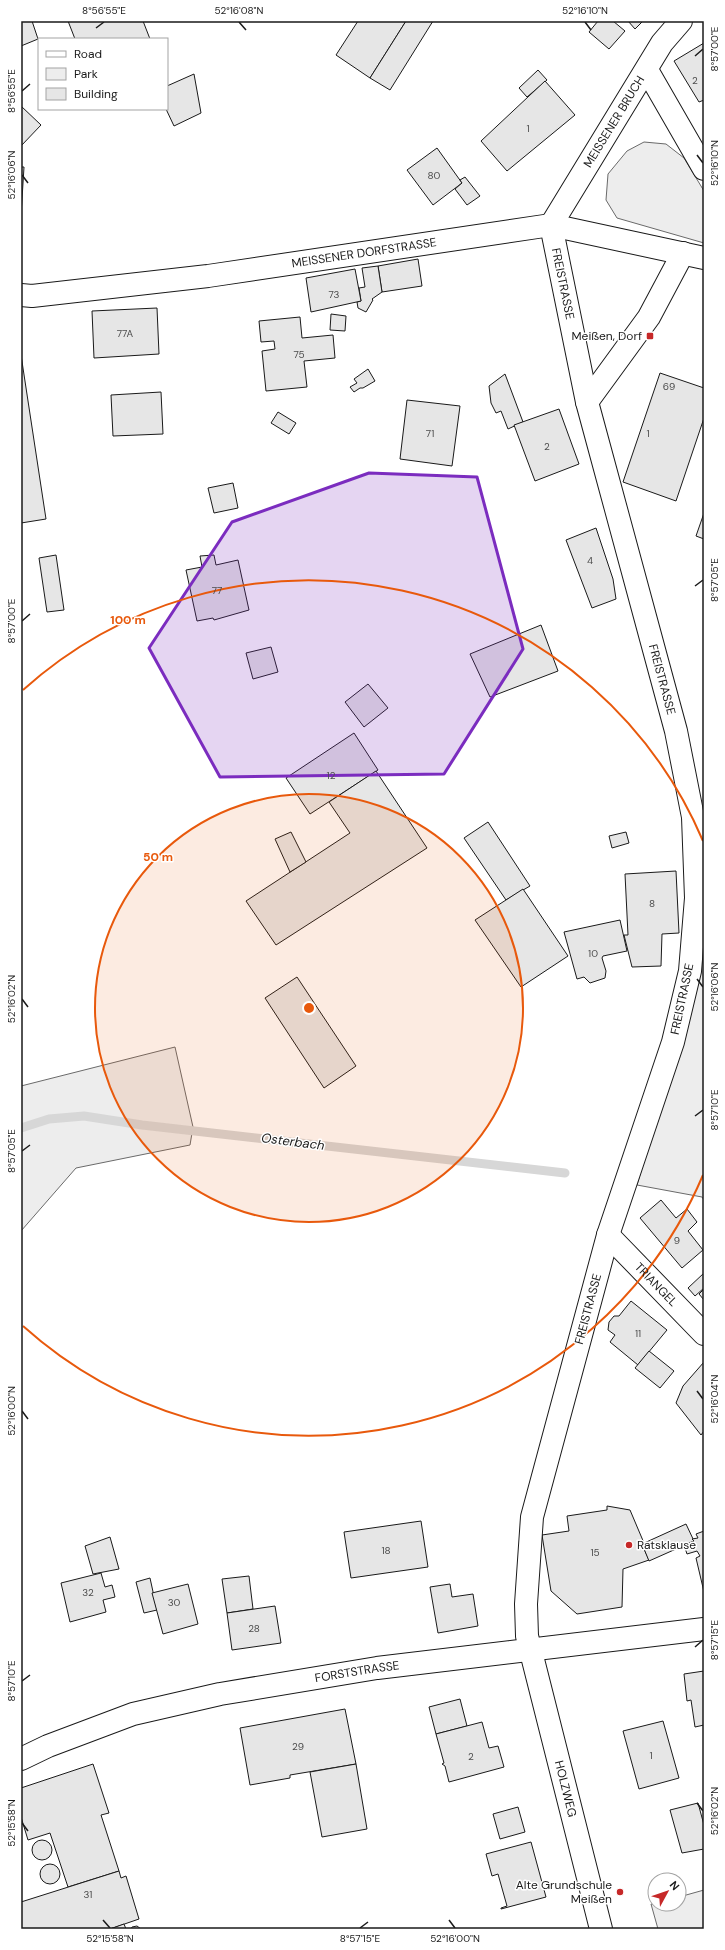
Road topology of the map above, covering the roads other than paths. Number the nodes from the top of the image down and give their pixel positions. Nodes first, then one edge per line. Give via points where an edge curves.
1 (681, 21) edge
2 (647, 70) junction
3 (704, 169) edge
4 (551, 225) junction
5 (683, 253) junction
6 (704, 258) edge
7 (21, 295) edge
8 (587, 402) junction
9 (608, 1235) junction
10 (704, 1334) edge
11 (704, 1629) edge
12 (530, 1650) junction
13 (21, 1759) edge
14 (601, 1929) edge

1 - 2 street, MEISSENER BRUCH via 662,43
2 - 3 street
2 - 4 street, MEISSENER BRUCH
4 - 5 street, MEISSENER DORFSTRASSE
4 - 7 street, MEISSENER DORFSTRASSE via 208,276 32,296
4 - 8 street, FREISTRASSE
5 - 6 street, MEISSENER DORFSTRASSE
5 - 8 street via 649,317
8 - 9 street, FREISTRASSE via 676,731 693,817 696,898 690,971 673,1042
9 - 10 street, TRIANGEL
9 - 12 street, FREISTRASSE via 532,1517 526,1604
11 - 12 street, FORSTSTRASSE
12 - 13 street, FORSTSTRASSE via 377,1668 220,1694 133,1714
12 - 14 street, HOLZWEG

